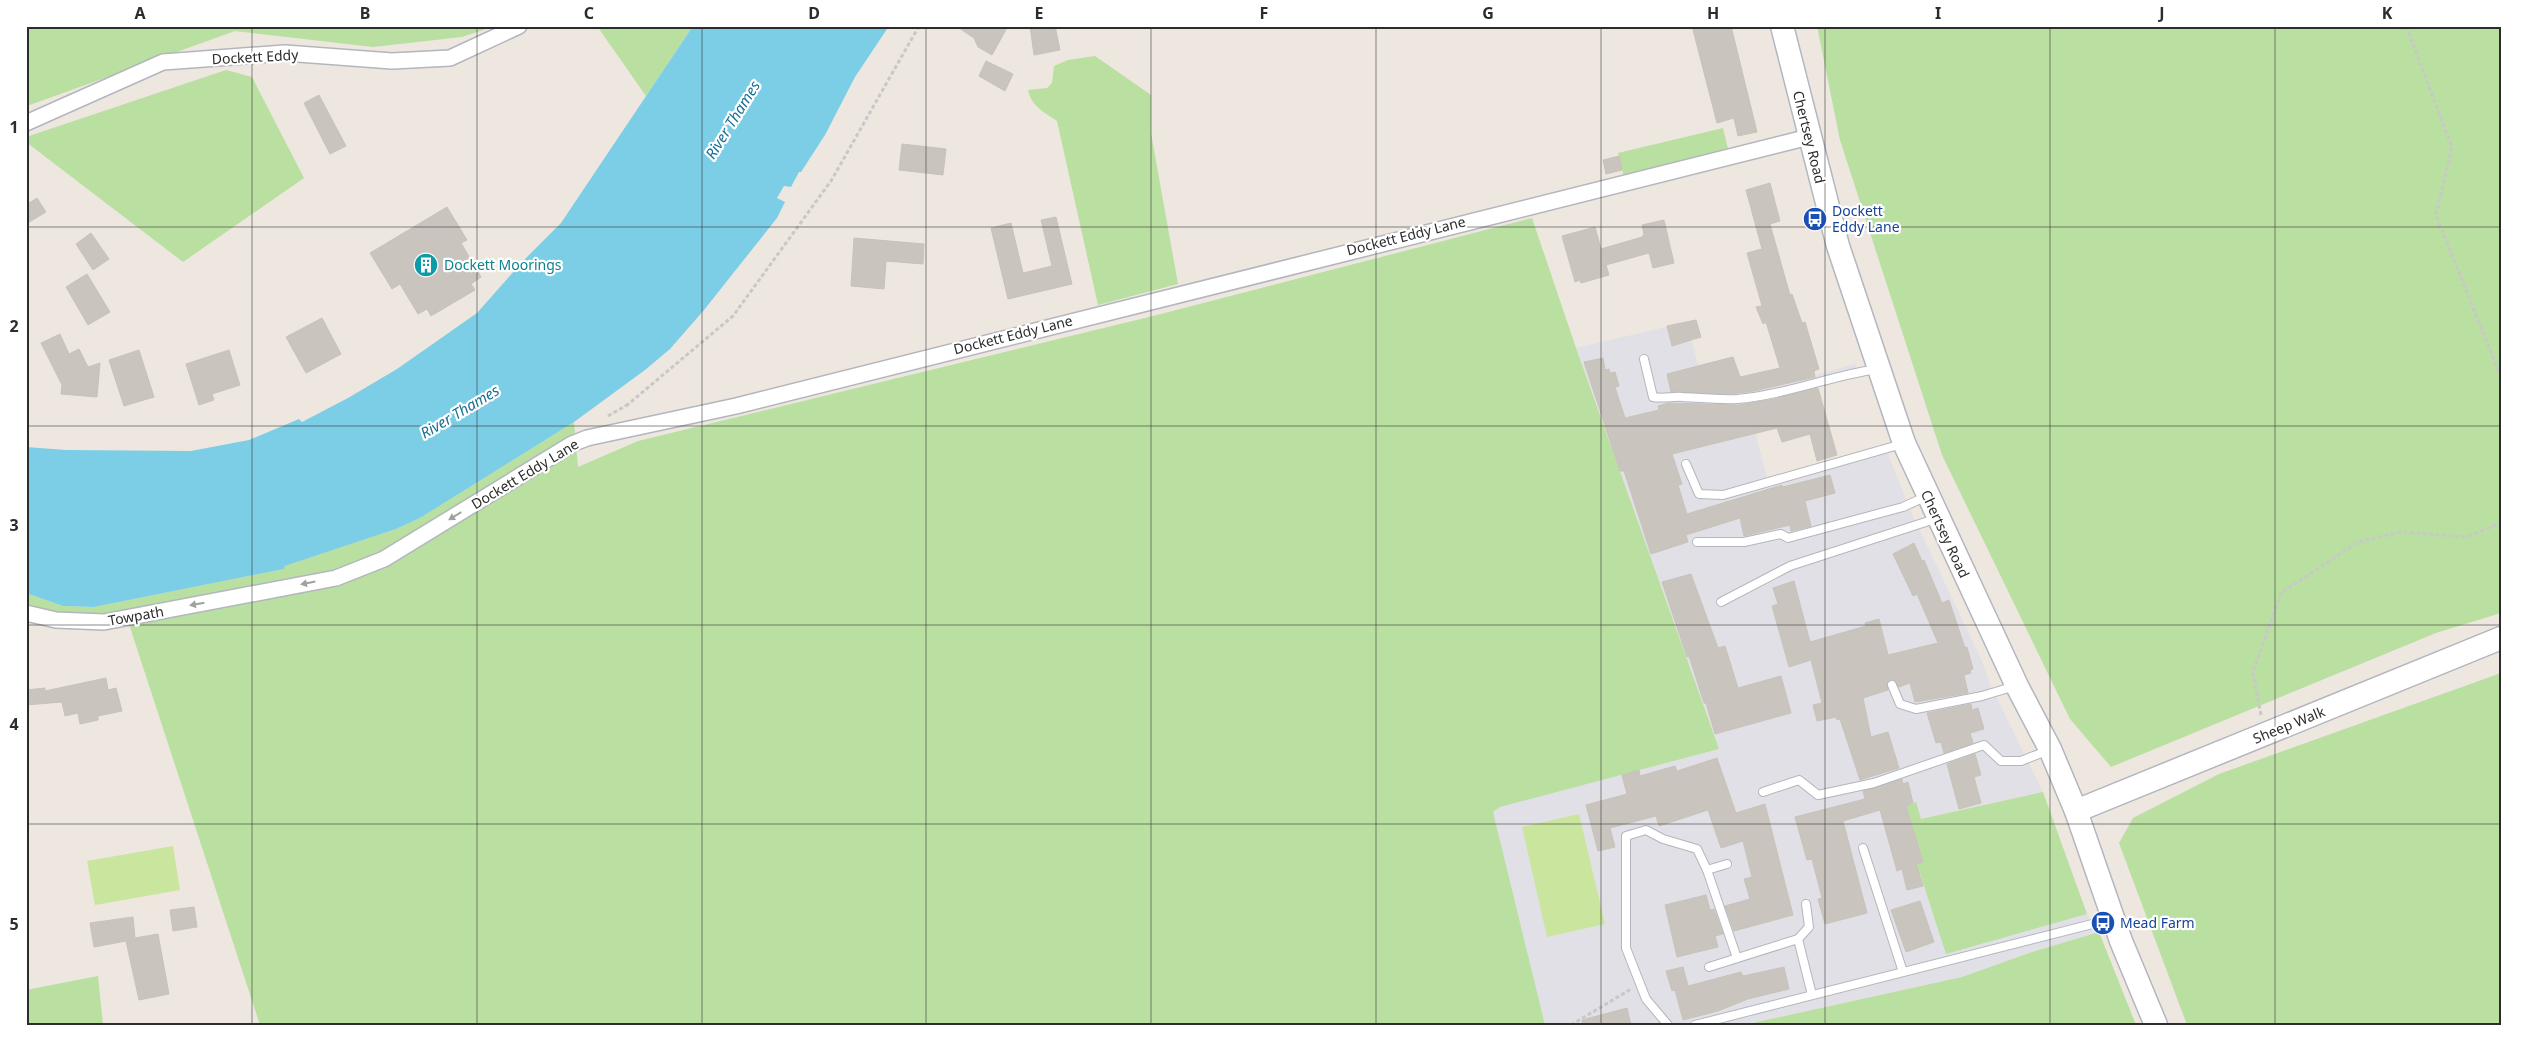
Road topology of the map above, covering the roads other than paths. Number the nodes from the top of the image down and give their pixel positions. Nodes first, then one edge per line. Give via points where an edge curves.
1 (520, 26) edge
2 (1782, 26) edge
3 (26, 124) edge
4 (1809, 137) junction
5 (1644, 359) dead end
6 (1879, 368) junction
7 (1904, 443) junction
8 (1686, 464) dead end
9 (1927, 496) junction
10 (1938, 518) junction
11 (1697, 542) dead end
12 (244, 596) joint
13 (1721, 602) dead end
14 (26, 613) edge
15 (2501, 638) edge
16 (1892, 685) dead end
17 (2017, 686) junction
18 (2050, 749) junction
19 (1763, 792) dead end
20 (2076, 811) junction
21 (1863, 848) dead end
22 (1727, 864) dead end
23 (1707, 870) junction
24 (1806, 904) dead end
25 (2114, 918) junction
26 (1798, 939) junction
27 (1737, 958) junction
28 (1709, 967) dead end
29 (1903, 972) junction
30 (1812, 995) junction
31 (1668, 1025) edge
32 (1695, 1025) edge
33 (2156, 1025) edge

1 - 3 street, Dockett Eddy via 450,58 392,62 285,53 163,62
2 - 4 main road, Chertsey Road
4 - 6 main road, Chertsey Road via 1838,246
4 -> 12 street, Dockett Eddy Lane via 736,406 587,438 572,444 384,559 336,578
5 - 6 lane via 1653,397 1661,399 1679,396 1738,399
6 - 7 main road, Chertsey Road
7 - 8 lane via 1722,495 1699,494
7 - 9 main road, Chertsey Road
9 - 10 main road, Chertsey Road
9 - 11 lane via 1904,507 1788,538 1780,534 1744,542
10 - 13 lane via 1790,566
10 - 17 main road, Chertsey Road
12 -> 14 street, Towpath via 104,622 56,620
15 - 20 main road, Sheep Walk
16 - 17 lane via 1900,704 1916,709
17 - 18 main road, Chertsey Road
18 - 19 lane via 2021,761 2001,761 1984,745 1874,782 1818,795 1799,780
18 - 20 main road, Chertsey Road
20 - 25 main road, Chertsey Road
21 - 29 lane
22 - 23 lane
23 - 27 lane
23 - 31 lane via 1697,849 1646,830 1626,836 1626,948 1646,999
24 - 26 lane via 1809,927
25 - 29 lane
25 - 33 main road, Chertsey Road
26 - 27 lane
26 - 30 lane
27 - 28 lane
29 - 30 lane
30 - 32 lane

